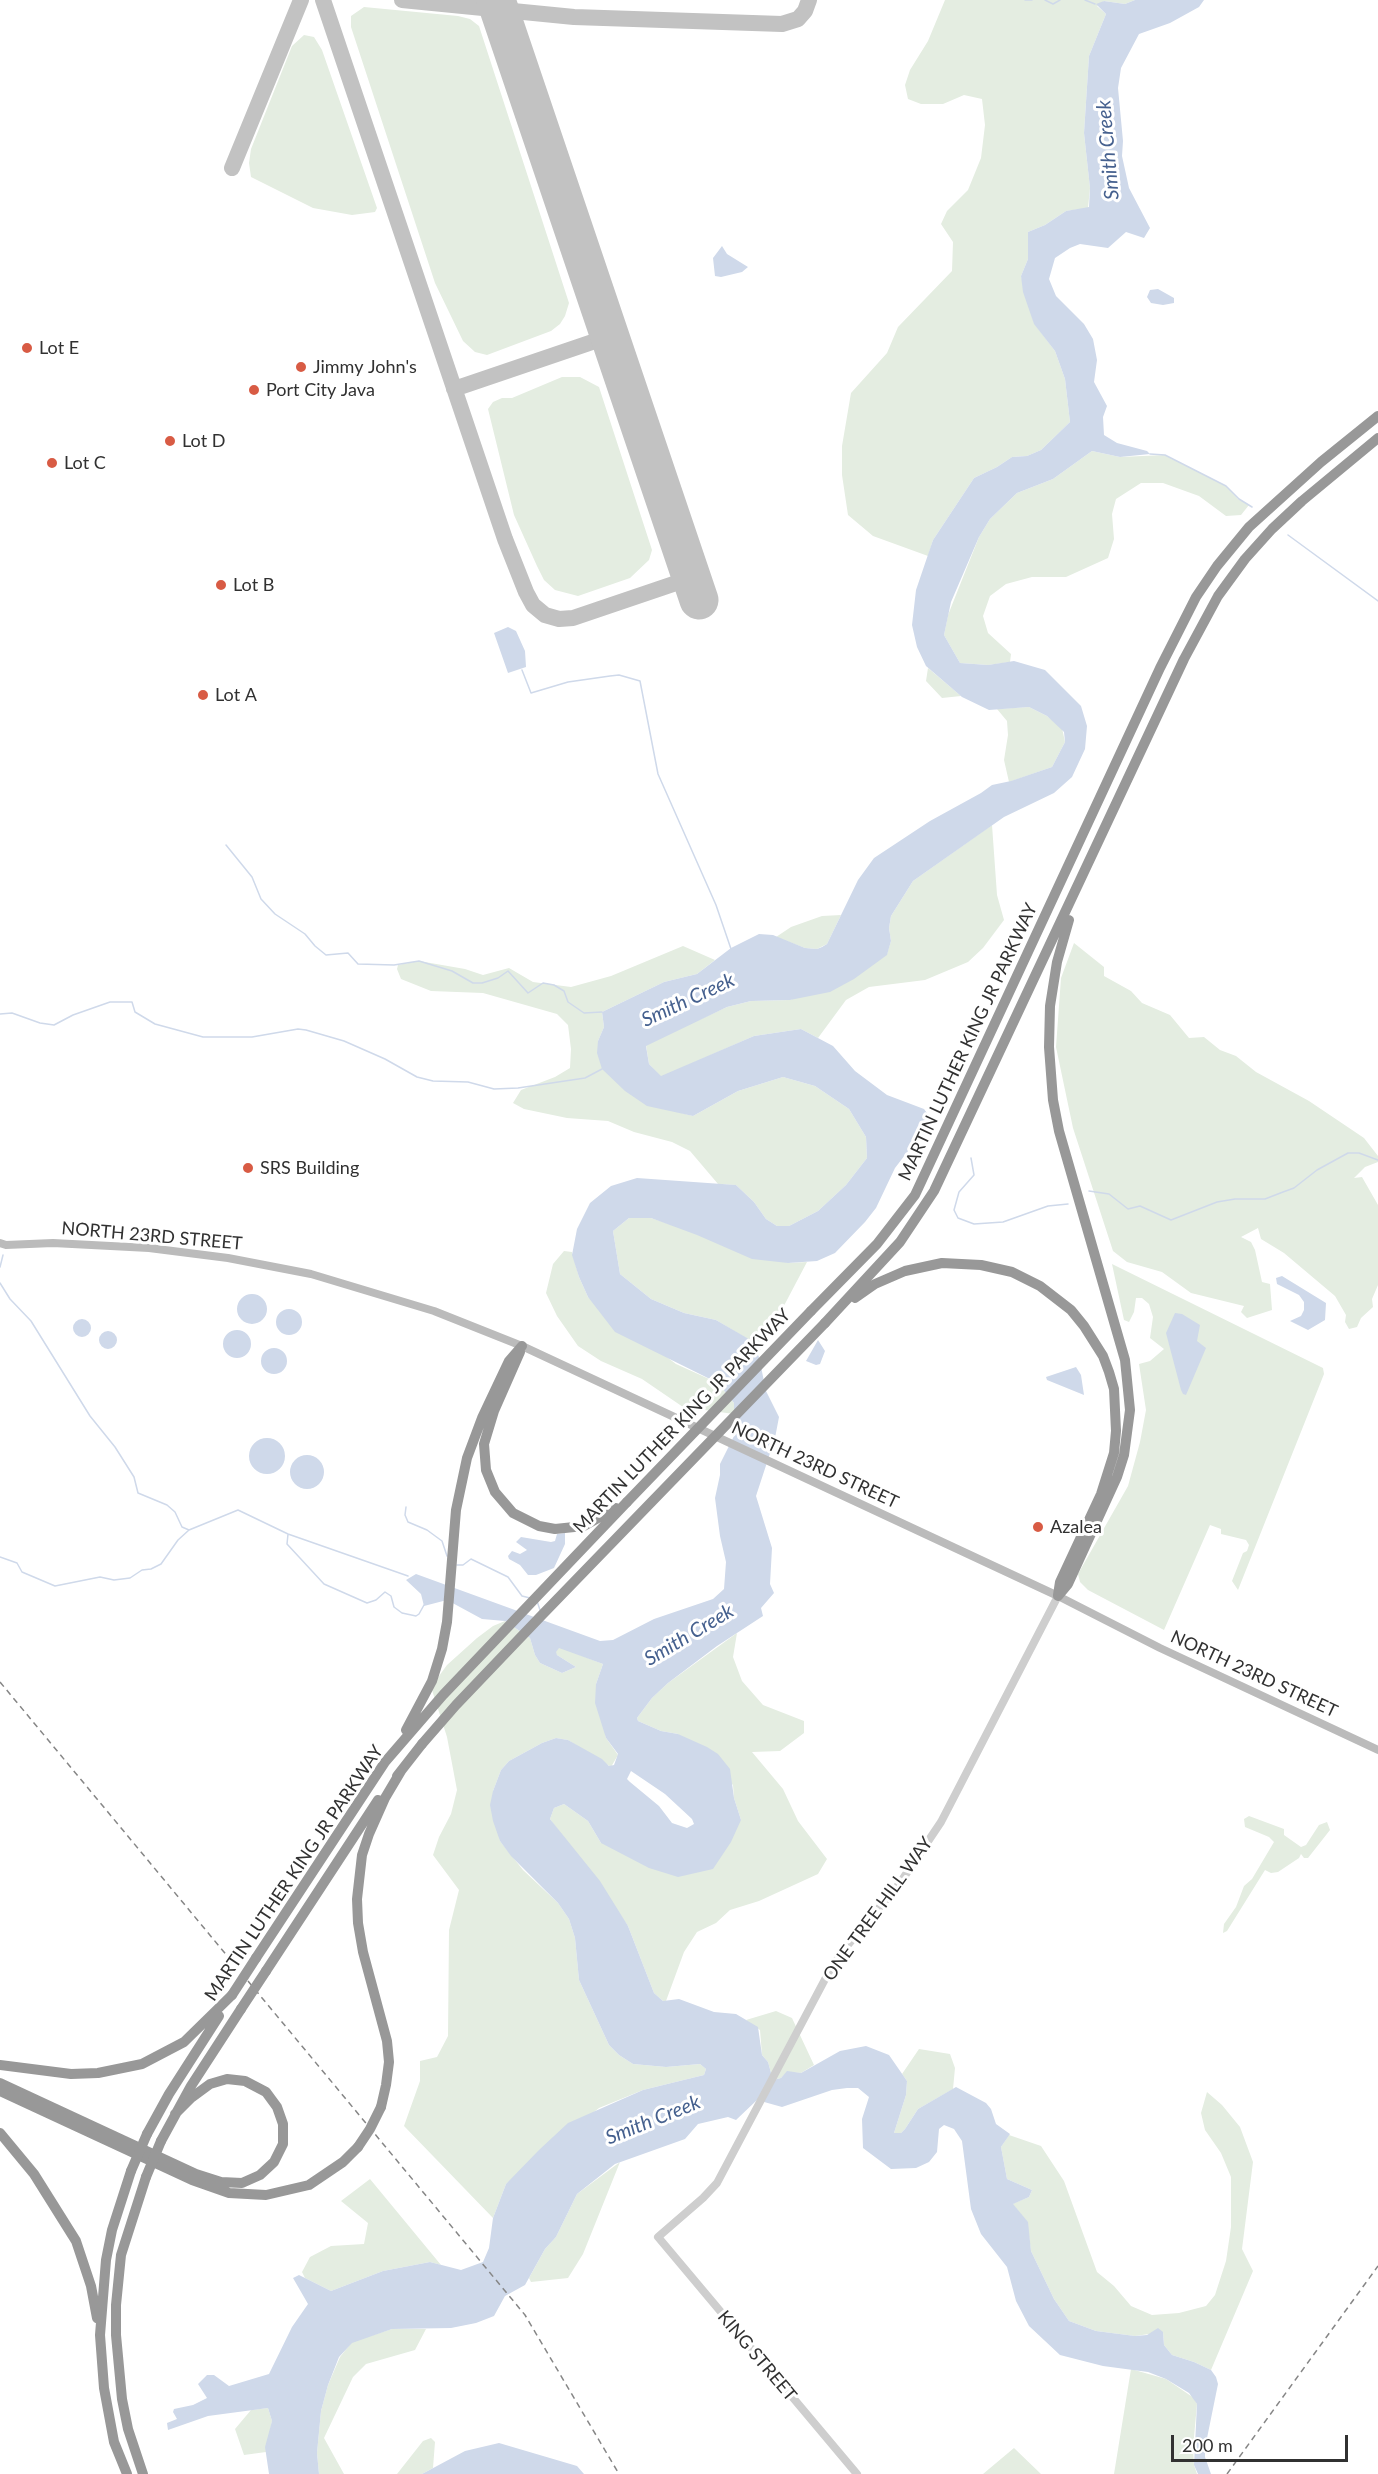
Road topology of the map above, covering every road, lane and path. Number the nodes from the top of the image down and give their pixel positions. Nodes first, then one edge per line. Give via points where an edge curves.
1 (1378, 416) edge
2 (1378, 438) edge
3 (1081, 880) junction
4 (2, 1246) edge
5 (825, 1323) junction
6 (522, 1346) junction
7 (627, 1502) junction
8 (1058, 1596) junction
9 (407, 1731) junction
10 (1378, 1750) edge
11 (401, 1771) junction
12 (232, 1995) junction
13 (0, 2065) edge
14 (0, 2083) edge
15 (0, 2091) edge
16 (175, 2114) junction
17 (0, 2133) edge
18 (658, 2237) joint
19 (100, 2336) junction
20 (127, 2474) edge
21 (143, 2474) edge
22 (857, 2474) edge

1 - 7 highway, MARTIN LUTHER KING JR PARKWAY, bridge via 1249,527 1196,597 915,1195 877,1244
2 - 3 highway, MARTIN LUTHER KING JR PARKWAY via 1272,529 1218,596 1184,659
3 - 5 highway, MARTIN LUTHER KING JR PARKWAY via 934,1191 900,1242
3 - 8 highway via 1053,984 1050,1074 1059,1131 1125,1360 1130,1410 1117,1477 1068,1584
4 - 6 main road, NORTH 23RD STREET via 53,1243 149,1248 260,1263 410,1302
5 - 8 highway via 891,1276 923,1266 962,1262 1024,1277 1058,1298 1084,1326 1110,1372 1114,1389 1114,1453 1101,1494 1060,1582
5 - 11 highway, MARTIN LUTHER KING JR PARKWAY, bridge via 456,1705
6 - 7 highway via 484,1443 486,1470 495,1492 524,1519 555,1529 584,1526
6 - 8 main road, NORTH 23RD STREET
6 - 9 highway via 509,1361 471,1444 458,1494 440,1660
7 - 9 highway, MARTIN LUTHER KING JR PARKWAY
8 - 10 main road, NORTH 23RD STREET
8 - 18 street, ONE TREE HILL WAY via 941,1822 900,1883 841,1953 721,2176 703,2199
9 - 12 highway, MARTIN LUTHER KING JR PARKWAY, bridge
11 - 15 highway, bridge via 369,1834 362,1855 357,1899 363,1952 387,2041 386,2085 370,2129 343,2162 309,2185 267,2196 229,2193 192,2180
11 - 16 highway, MARTIN LUTHER KING JR PARKWAY, bridge via 360,1826
12 - 13 highway via 184,2042 142,2064 121,2070 71,2074
12 - 19 highway, MARTIN LUTHER KING JR PARKWAY, bridge via 169,2094 131,2171 106,2260
14 - 16 highway via 221,2182 242,2183 260,2175 274,2162 283,2144 283,2124 277,2107 266,2092 244,2081 227,2079 210,2084
16 - 21 highway, MARTIN LUTHER KING JR PARKWAY, bridge via 146,2177 122,2255 116,2305 122,2399
17 - 19 highway via 34,2174 76,2241 91,2286
18 - 22 street, KING STREET
19 - 20 highway, MARTIN LUTHER KING JR PARKWAY via 114,2442

